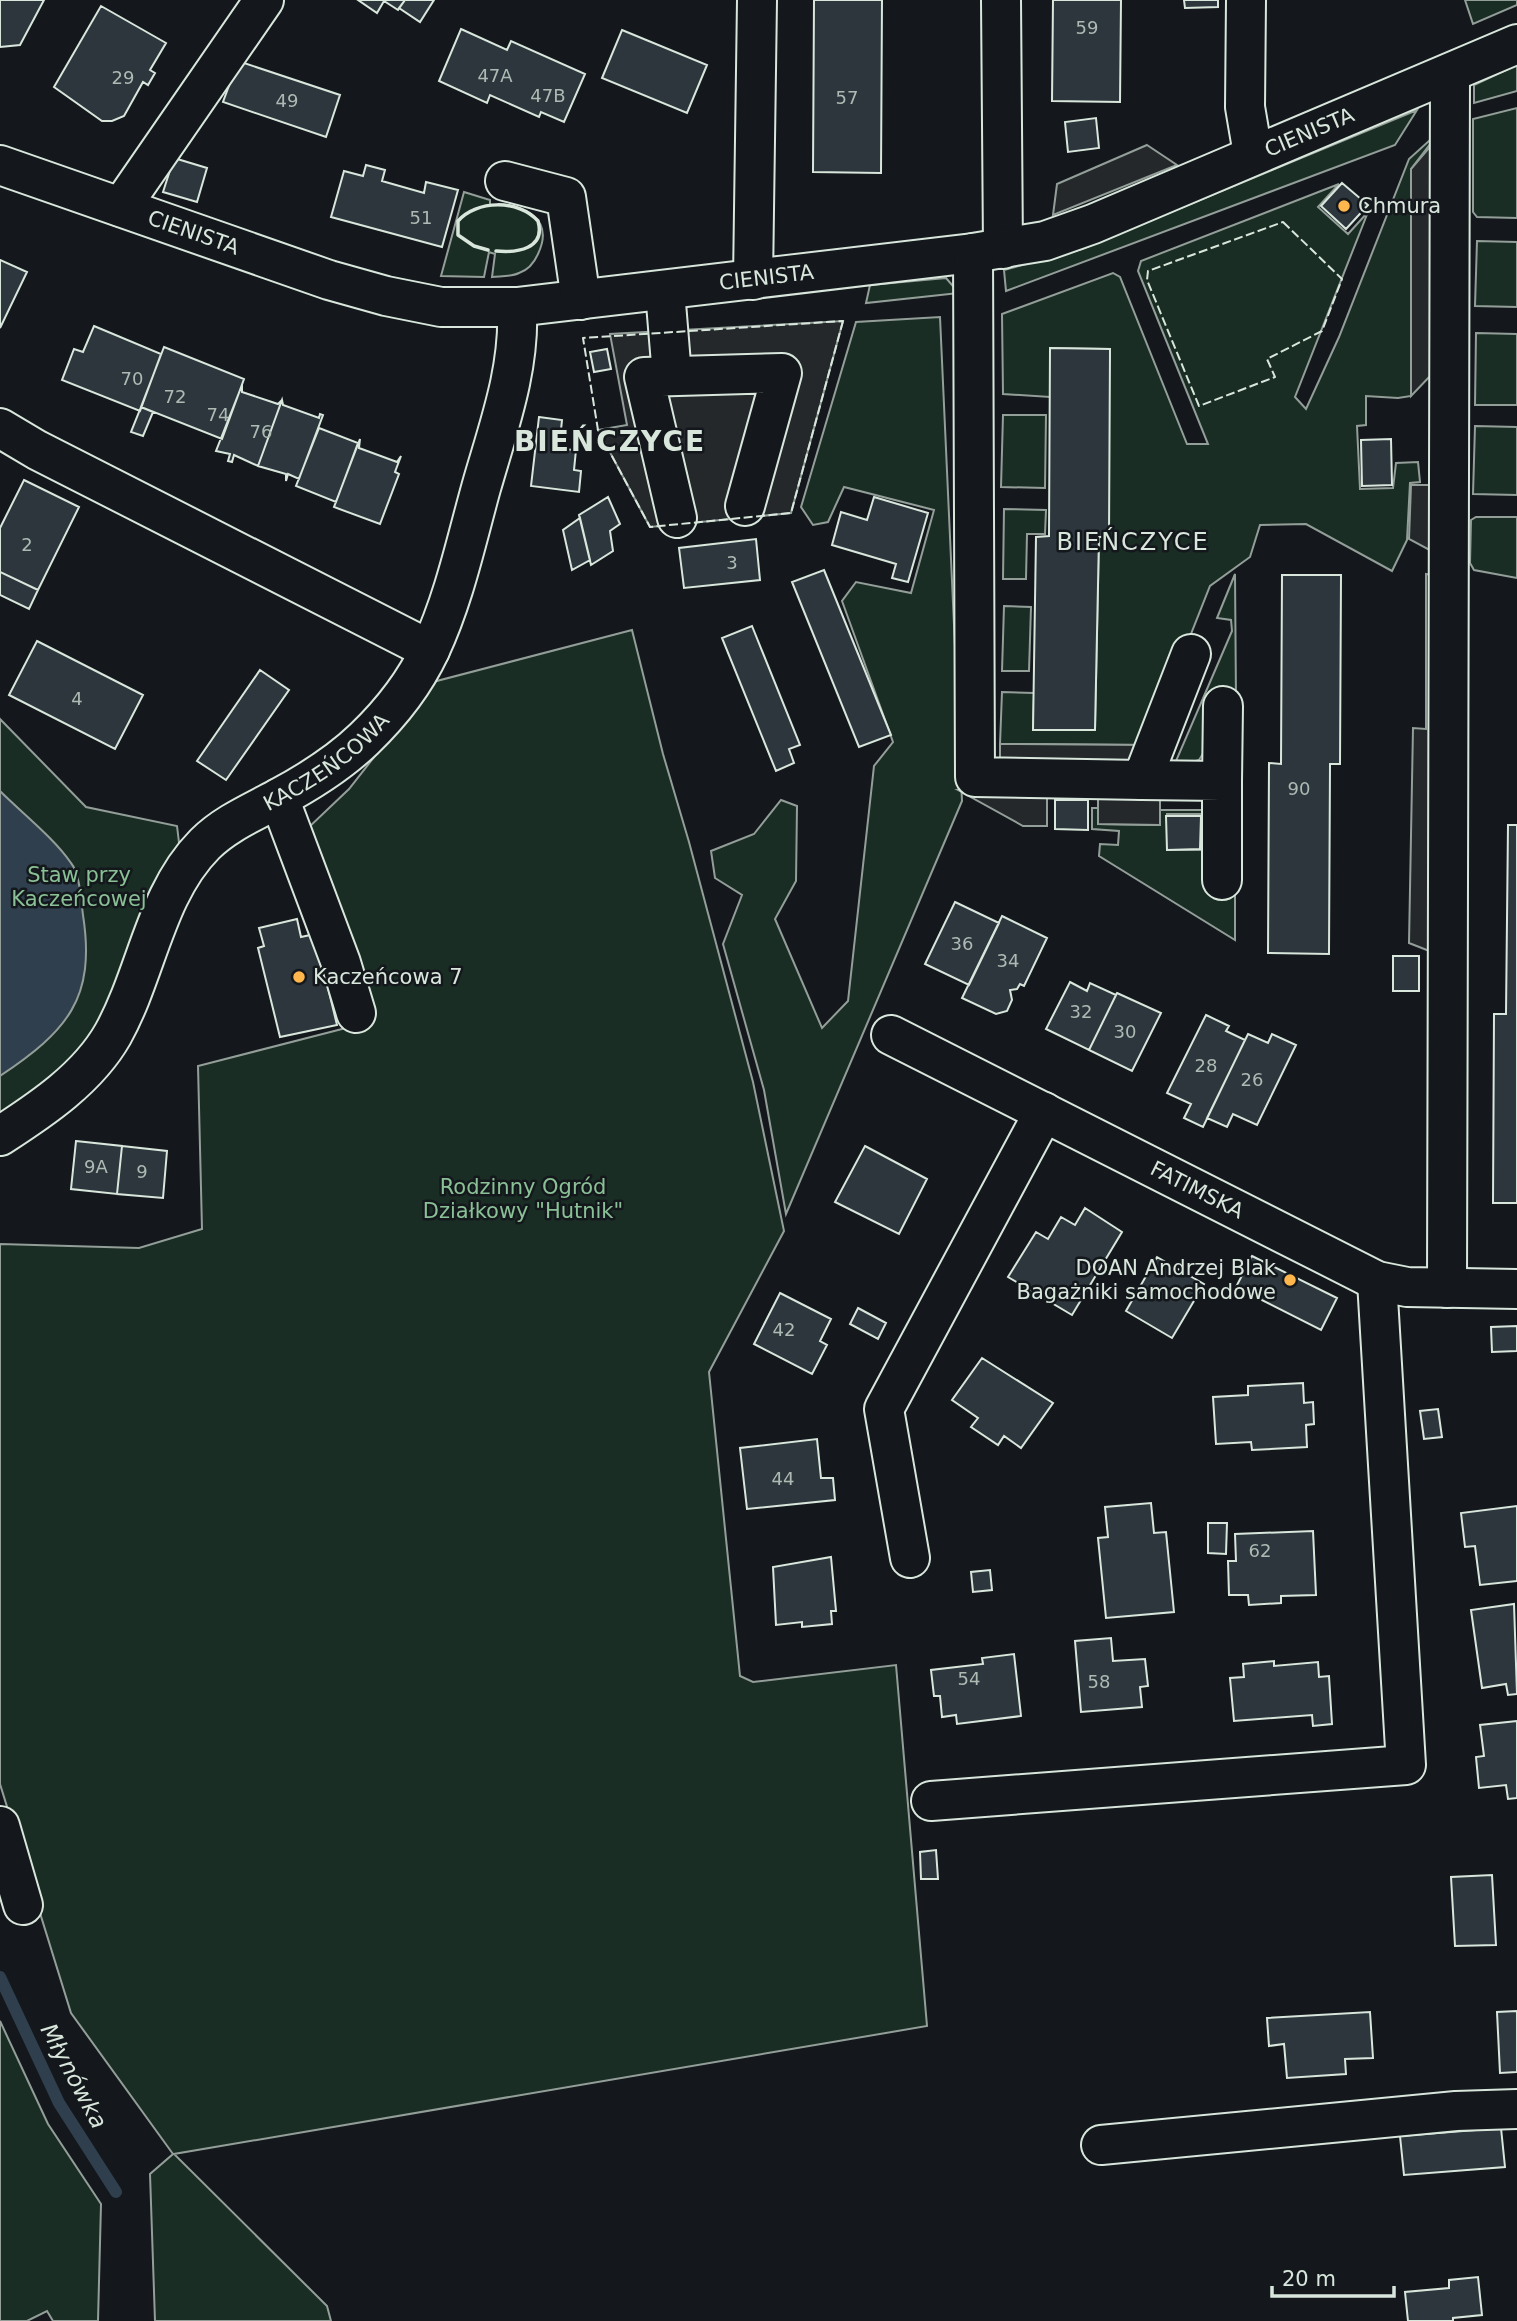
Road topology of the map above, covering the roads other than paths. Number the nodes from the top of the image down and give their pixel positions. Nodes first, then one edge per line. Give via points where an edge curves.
1 (264, 0) edge
2 (757, 0) edge
3 (1001, 0) edge
4 (1246, 0) edge
5 (1517, 44) edge
6 (1450, 73) junction
7 (1253, 154) junction
8 (0, 165) edge
9 (505, 181) dead end
10 (121, 207) junction
11 (988, 251) junction
12 (753, 280) junction
13 (665, 291) junction
14 (581, 300) junction
15 (517, 307) junction
16 (671, 376) junction
17 (0, 428) edge
18 (745, 506) dead end
19 (677, 517) dead end
20 (430, 650) junction
21 (1191, 654) dead end
22 (1223, 706) dead end
23 (1142, 780) junction
24 (1222, 781) junction
25 (279, 799) junction
26 (1222, 880) dead end
27 (356, 1013) dead end
28 (891, 1035) dead end
29 (1044, 1112) junction
30 (0, 1136) edge
31 (1377, 1281) junction
32 (1447, 1288) junction
33 (1517, 1289) edge
34 (910, 1558) dead end
35 (931, 1801) dead end
36 (0, 1826) edge
37 (23, 1905) dead end
38 (1517, 2109) edge
39 (1101, 2145) dead end

1 - 10 street
2 - 12 street
3 - 11 street
4 - 7 street via 1245,107
5 - 6 street, CIENISTA
6 - 7 street, CIENISTA
6 - 32 street
7 - 11 street, CIENISTA via 1093,224 1045,241
8 - 10 street, CIENISTA
9 - 14 street via 566,197
10 - 15 street, CIENISTA via 405,301 457,308
11 - 12 street, CIENISTA
11 - 23 street via 975,777
12 - 13 street, CIENISTA
13 - 14 street, CIENISTA
13 - 16 street
14 - 15 street, CIENISTA
15 - 20 street, KACZEŃCOWA via 519,341 511,386 454,586
16 - 18 street via 782,373
16 - 19 street via 644,377
17 - 20 street
20 - 25 street, KACZEŃCOWA via 406,691 365,738 326,771
21 - 23 street
22 - 24 street
23 - 24 street
24 - 26 street
25 - 27 street
25 - 30 street, KACZEŃCOWA via 241,818 205,844 172,894 123,1013 99,1054 61,1092
28 - 29 street, FATIMSKA
29 - 31 street, FATIMSKA
29 - 34 street via 884,1409
31 - 32 street, FATIMSKA
31 - 35 street via 1406,1765
32 - 33 street, FATIMSKA
36 - 37 street
38 - 39 street

